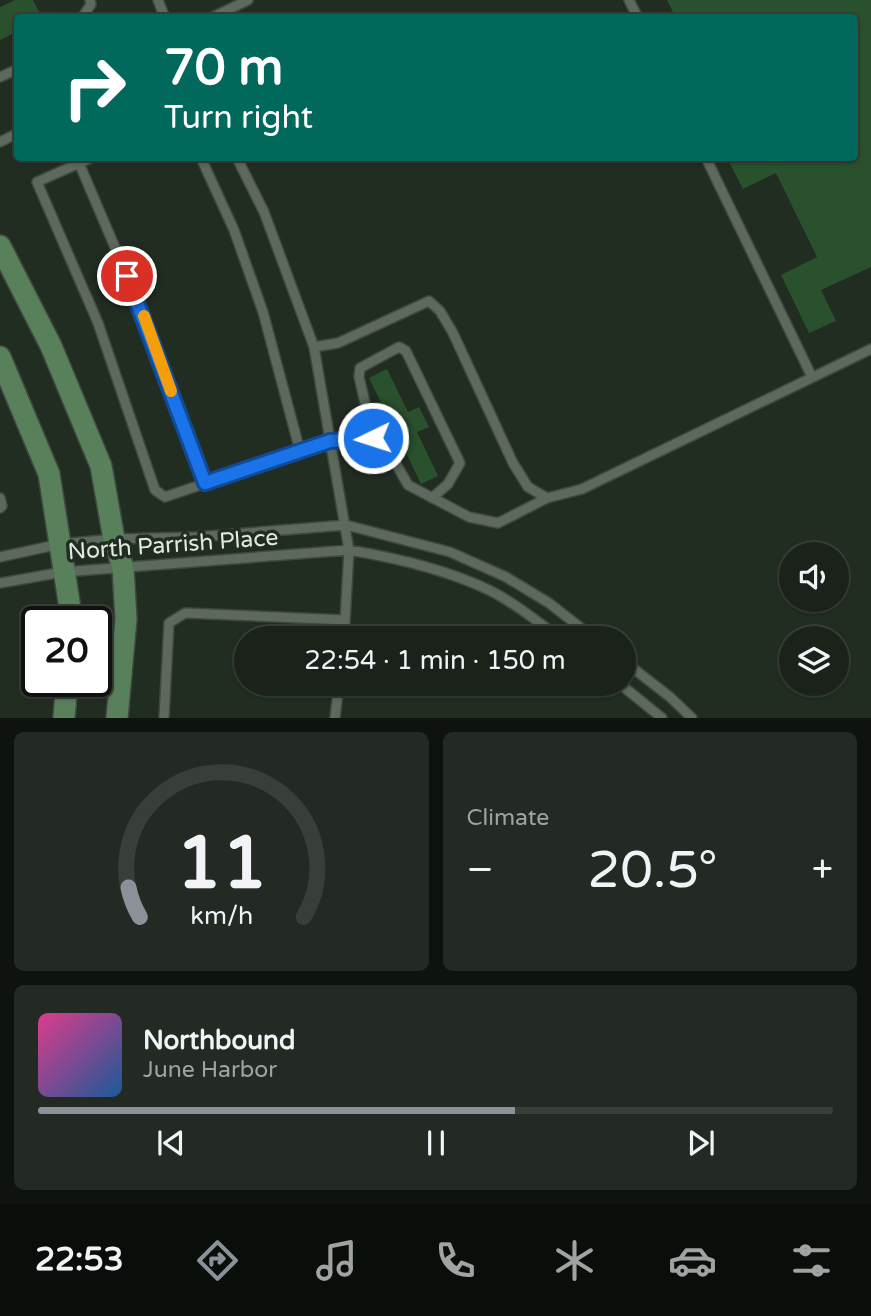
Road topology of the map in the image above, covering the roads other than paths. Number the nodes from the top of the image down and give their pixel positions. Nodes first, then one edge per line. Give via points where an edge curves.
1 (248, 0) edge
2 (219, 14) edge
3 (84, 161) edge
4 (202, 161) edge
5 (238, 161) edge
6 (707, 161) edge
7 (79, 163) junction
8 (0, 246) edge
9 (314, 347) junction
10 (871, 349) edge
11 (0, 358) edge
12 (812, 377) junction
13 (373, 438) junction
14 (330, 441) junction
15 (300, 451) junction
16 (205, 483) junction
17 (0, 498) edge
18 (432, 498) junction
19 (547, 498) junction
20 (0, 508) edge
21 (346, 525) junction
22 (114, 539) junction
23 (60, 544) junction
24 (349, 550) junction
25 (0, 557) edge
26 (122, 568) junction
27 (63, 572) junction
28 (0, 583) edge
29 (69, 606) edge
30 (345, 620) junction
31 (345, 626) edge
32 (542, 626) edge
33 (578, 626) edge
34 (636, 671) edge
35 (338, 696) edge
36 (635, 696) edge
37 (66, 697) edge
38 (64, 718) edge
39 (117, 718) edge
40 (164, 718) edge
41 (335, 718) edge
42 (662, 718) edge
43 (692, 718) edge

1 - 2 lane
3 - 7 lane
4 - 15 lane via 234,230 263,312
5 - 9 lane via 264,212
6 - 12 lane
7 - 16 lane via 137,299
7 - 16 lane via 37,182 97,323 155,490 165,497
8 - 22 street via 51,346 101,466
9 - 14 lane
9 - 19 lane via 338,343 429,301 453,333 513,463 528,487
10 - 12 lane
11 - 23 street via 49,474
12 - 19 lane via 582,489
13 - 14 lane
13 - 18 lane via 386,446 408,485
13 - 18 lane via 360,368 399,347 406,351 460,463 448,484
14 - 15 lane
14 - 21 lane
15 - 16 lane
17 - 20 lane
18 - 19 lane via 469,517 498,523
21 - 22 lane, North Parrish Place
21 - 24 lane
21 - 33 lane, North Parrish Place via 450,552 506,577
22 - 23 lane, North Parrish Place
22 - 26 street
23 - 25 lane, North Parrish Place
23 - 27 street
24 - 26 lane, North Parrish Place
24 - 30 lane
24 - 32 lane, North Parrish Place via 457,576 491,591
26 - 27 lane, North Parrish Place
26 - 39 street via 126,618
27 - 28 lane, North Parrish Place
27 - 29 street
30 - 31 lane
30 - 40 lane via 185,613 169,623
34 - 43 lane
35 - 41 lane
36 - 42 lane
37 - 38 street

